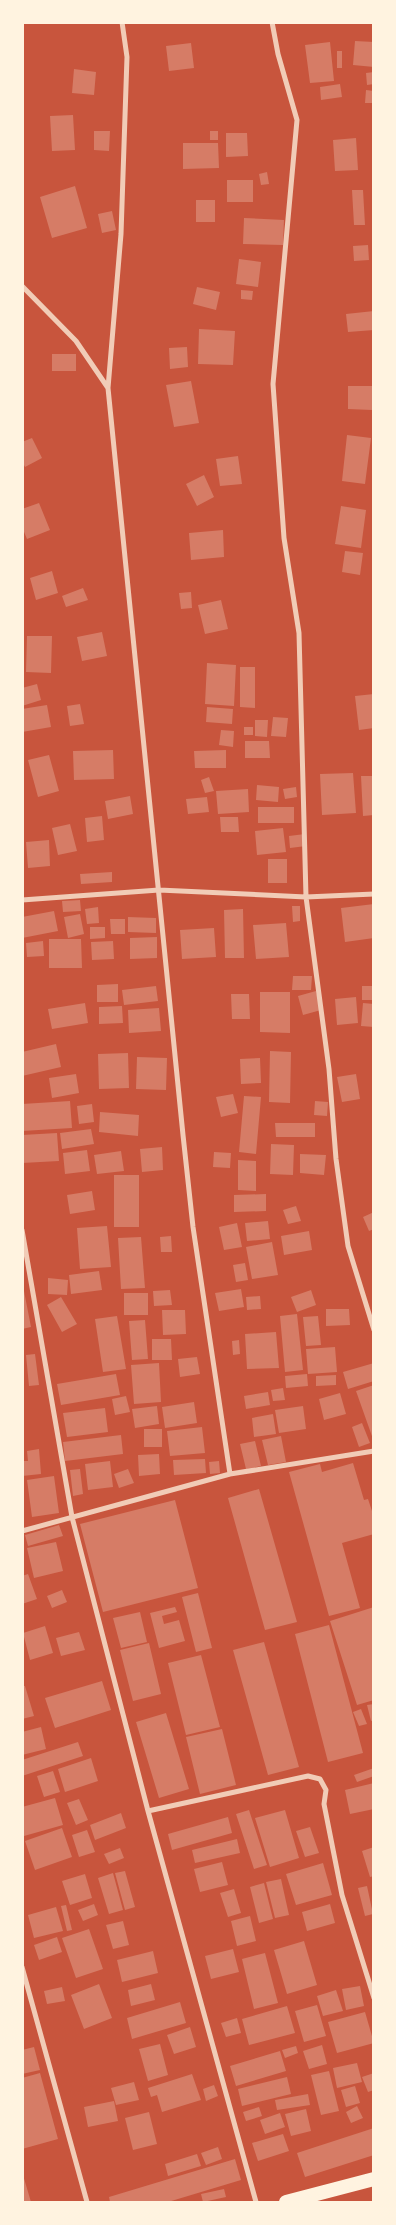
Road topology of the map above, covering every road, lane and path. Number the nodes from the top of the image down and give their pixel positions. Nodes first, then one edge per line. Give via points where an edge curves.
1 (122, 22) edge
2 (272, 22) edge
3 (22, 286) edge
4 (108, 388) junction
5 (159, 890) junction
6 (374, 894) edge
7 (306, 897) junction
8 (22, 900) edge
9 (22, 1230) edge
10 (374, 1330) edge
11 (374, 1451) edge
12 (230, 1474) junction
13 (72, 1517) junction
14 (22, 1531) edge
15 (148, 1811) junction
16 (22, 1967) edge
17 (374, 1998) edge
18 (374, 2179) edge
19 (87, 2202) edge
20 (256, 2202) edge
21 (286, 2202) edge

1 - 4 street via 126,58 121,234
2 - 7 street via 297,120 274,384 284,538 299,633
3 - 4 street via 76,342
4 - 5 street
5 - 7 street
5 - 8 street
5 - 12 street via 194,1227
6 - 7 street
7 - 10 street via 348,1246
9 - 13 street
11 - 12 street
12 - 13 street
13 - 14 street
13 - 15 street
15 - 17 street via 308,1776 320,1779 326,1790 324,1804 342,1895
15 - 20 street
16 - 19 street
18 - 21 highway

